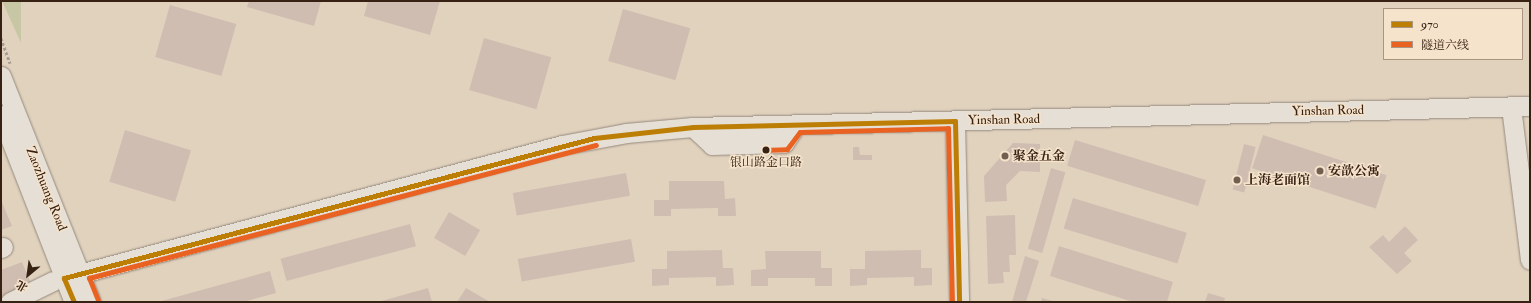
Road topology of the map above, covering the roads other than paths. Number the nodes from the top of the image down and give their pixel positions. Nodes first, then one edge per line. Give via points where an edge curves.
1 (1, 76) edge
2 (1530, 106) edge
3 (1511, 107) junction
4 (1, 115) edge
5 (955, 121) junction
6 (1530, 260) edge
7 (66, 277) junction
8 (10, 302) edge
9 (74, 302) edge
10 (91, 302) edge
11 (959, 302) edge

1 - 7 street, Zaozhuang Road
2 - 3 street, Yinshan Road
3 - 5 street, Yinshan Road
3 - 6 street
4 - 7 street, Zaozhuang Road
5 - 7 street, Yinshan Road via 693,127 626,132 562,145
5 - 11 street
7 - 8 street, Yinshan Road
7 - 9 street, Zaozhuang Road
7 - 10 street, Zaozhuang Road

